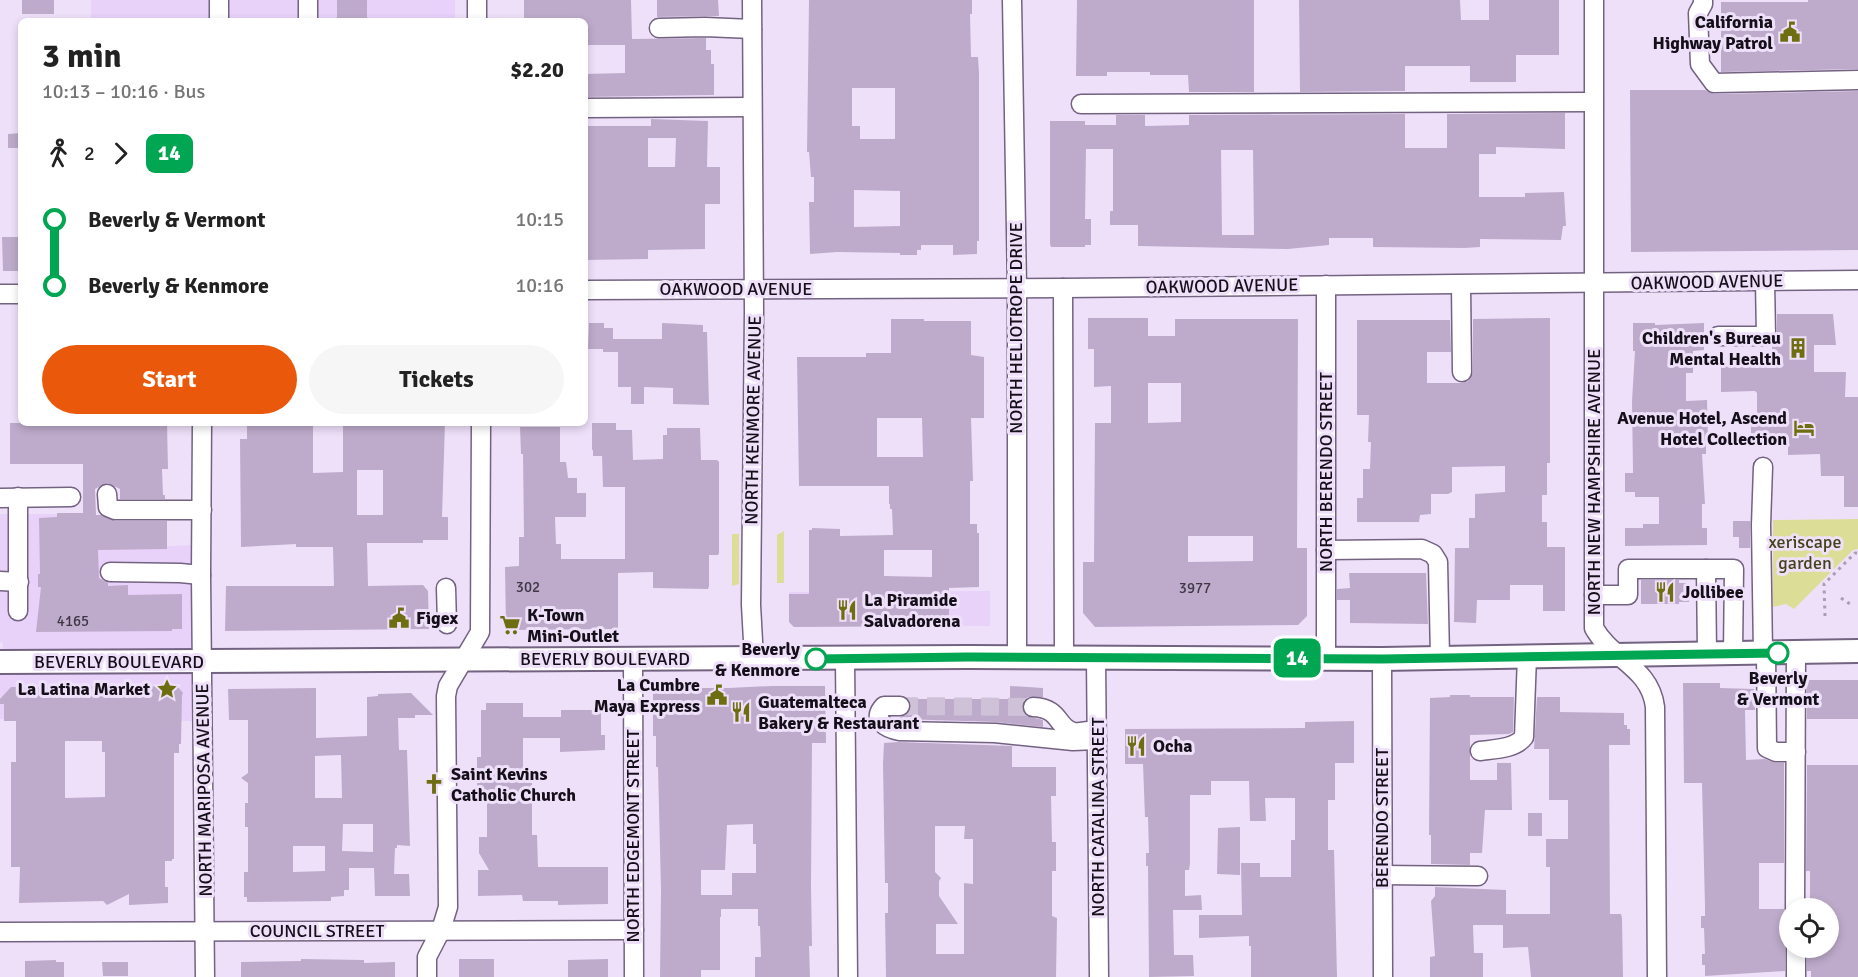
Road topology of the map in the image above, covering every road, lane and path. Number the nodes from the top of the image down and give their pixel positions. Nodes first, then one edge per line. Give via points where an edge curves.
1 (219, 0) edge
2 (308, 0) edge
3 (477, 0) edge
4 (752, 0) edge
5 (1012, 0) edge
6 (1594, 0) edge
7 (1703, 0) edge
8 (219, 18) edge
9 (308, 18) edge
10 (477, 18) edge
11 (659, 28) dead end
12 (752, 29) junction
13 (1858, 80) edge
14 (1593, 102) junction
15 (1081, 104) dead end
16 (752, 107) junction
17 (588, 108) edge
18 (1858, 280) edge
19 (1765, 281) junction
20 (1593, 283) junction
21 (1326, 285) junction
22 (1461, 285) junction
23 (1017, 288) junction
24 (1063, 288) junction
25 (754, 289) junction
26 (588, 290) edge
27 (0, 294) edge
28 (18, 294) edge
29 (1718, 336) dead end
30 (1462, 372) dead end
31 (202, 426) edge
32 (481, 426) edge
33 (1763, 466) dead end
34 (107, 494) dead end
35 (9, 497) edge
36 (71, 497) dead end
37 (202, 510) junction
38 (1326, 550) junction
39 (1858, 553) edge
40 (1706, 569) junction
41 (110, 572) dead end
42 (201, 575) junction
43 (0, 581) edge
44 (19, 582) junction
45 (446, 588) dead end
46 (1594, 595) junction
47 (1841, 598) dead end
48 (1850, 604) dead end
49 (480, 610) junction
50 (18, 611) dead end
51 (1825, 616) dead end
52 (1858, 651) edge
53 (1796, 652) junction
54 (1707, 653) junction
55 (1733, 653) junction
56 (1764, 653) junction
57 (1618, 654) junction
58 (1527, 656) junction
59 (1017, 657) junction
60 (1064, 657) junction
61 (1096, 658) junction
62 (1326, 658) junction
63 (1440, 658) junction
64 (633, 659) junction
65 (754, 659) junction
66 (845, 659) junction
67 (1382, 659) junction
68 (464, 660) junction
69 (0, 662) edge
70 (202, 662) junction
71 (900, 706) tunnel mouth
72 (1033, 707) tunnel mouth
73 (803, 722) dead end
74 (827, 722) dead end
75 (1097, 736) junction
76 (1480, 751) dead end
77 (1796, 752) junction
78 (1382, 875) junction
79 (1478, 876) dead end
80 (1796, 898) edge
81 (441, 930) junction
82 (634, 930) junction
83 (205, 932) junction
84 (0, 933) edge
85 (1796, 958) edge
86 (205, 977) edge
87 (427, 977) edge
88 (634, 977) edge
89 (848, 977) edge
90 (1099, 977) edge
91 (1383, 977) edge
92 (1657, 977) edge
93 (1796, 977) edge

1 - 8 street
2 - 9 street
3 - 10 street
4 - 12 street, NORTH KENMORE AVENUE
5 - 23 street, NORTH HELIOTROPE DRIVE
6 - 14 street, NORTH NEW HAMPSHIRE AVENUE
7 - 13 street via 1698,13 1700,64 1714,83
11 - 12 street
12 - 16 street, NORTH KENMORE AVENUE
14 - 15 street
14 - 20 street, NORTH NEW HAMPSHIRE AVENUE
16 - 17 street
16 - 25 street, NORTH KENMORE AVENUE
18 - 19 street, OAKWOOD AVENUE
19 - 20 street, OAKWOOD AVENUE
19 - 29 street via 1766,336
20 - 22 street, OAKWOOD AVENUE
20 - 46 street, NORTH NEW HAMPSHIRE AVENUE
21 - 22 street, OAKWOOD AVENUE
21 - 24 street, OAKWOOD AVENUE
21 - 38 street, NORTH BERENDO STREET
22 - 30 street
23 - 24 street, OAKWOOD AVENUE
23 - 25 street, OAKWOOD AVENUE
23 - 59 street, NORTH HELIOTROPE DRIVE
24 - 60 street
25 - 26 street, OAKWOOD AVENUE
25 - 65 street, NORTH KENMORE AVENUE
27 - 28 street
31 - 37 street, NORTH MARIPOSA AVENUE
32 - 49 street
33 - 56 street
34 - 37 street via 108,507 115,510
35 - 36 street
35 - 44 street
37 - 42 street, NORTH MARIPOSA AVENUE
38 - 62 street, NORTH BERENDO STREET
38 - 63 street via 1422,549 1433,554 1437,562
39 - 51 path via 1824,584
40 - 46 street via 1628,569 1628,595
40 - 54 street
40 - 55 street via 1734,569
41 - 42 street
42 - 70 street, NORTH MARIPOSA AVENUE
43 - 44 street
44 - 50 street
45 - 49 street via 447,617
46 - 57 street, NORTH NEW HAMPSHIRE AVENUE via 1594,628
47 - 48 path
49 - 68 street via 480,632
52 - 53 main road, BEVERLY BOULEVARD
53 - 56 main road, BEVERLY BOULEVARD
53 - 77 street
54 - 55 main road, BEVERLY BOULEVARD
54 - 57 main road, BEVERLY BOULEVARD
55 - 56 main road, BEVERLY BOULEVARD
56 - 77 street via 1767,748
57 - 58 main road, BEVERLY BOULEVARD
57 - 92 street, NORTH NEW HAMPSHIRE AVENUE via 1650,686 1655,708
58 - 63 main road, BEVERLY BOULEVARD
58 - 76 street via 1524,737 1508,747
59 - 60 main road, BEVERLY BOULEVARD
59 - 66 main road, BEVERLY BOULEVARD
60 - 61 main road, BEVERLY BOULEVARD
61 - 62 main road, BEVERLY BOULEVARD
61 - 75 street, NORTH CATALINA STREET
62 - 67 main road, BEVERLY BOULEVARD
63 - 67 main road, BEVERLY BOULEVARD
64 - 65 main road, BEVERLY BOULEVARD
64 - 68 main road, BEVERLY BOULEVARD
64 - 82 street, NORTH EDGEMONT STREET
65 - 66 main road, BEVERLY BOULEVARD
66 - 89 street
67 - 78 street, BERENDO STREET
68 - 70 main road, BEVERLY BOULEVARD
68 - 81 street via 446,696 448,907
69 - 70 main road, BEVERLY BOULEVARD
70 - 83 street, NORTH MARIPOSA AVENUE
71 - 75 street via 879,710 881,724 900,731 995,733 1073,741
72 - 75 street via 1051,710 1073,732
73 - 74 path
75 - 90 street, NORTH CATALINA STREET
77 - 80 street
78 - 79 street
78 - 91 street, BERENDO STREET
81 - 82 street, COUNCIL STREET
81 - 83 street, COUNCIL STREET
81 - 87 street via 427,957
82 - 88 street, NORTH EDGEMONT STREET
83 - 84 street, COUNCIL STREET
83 - 86 street, NORTH MARIPOSA AVENUE
85 - 93 street

